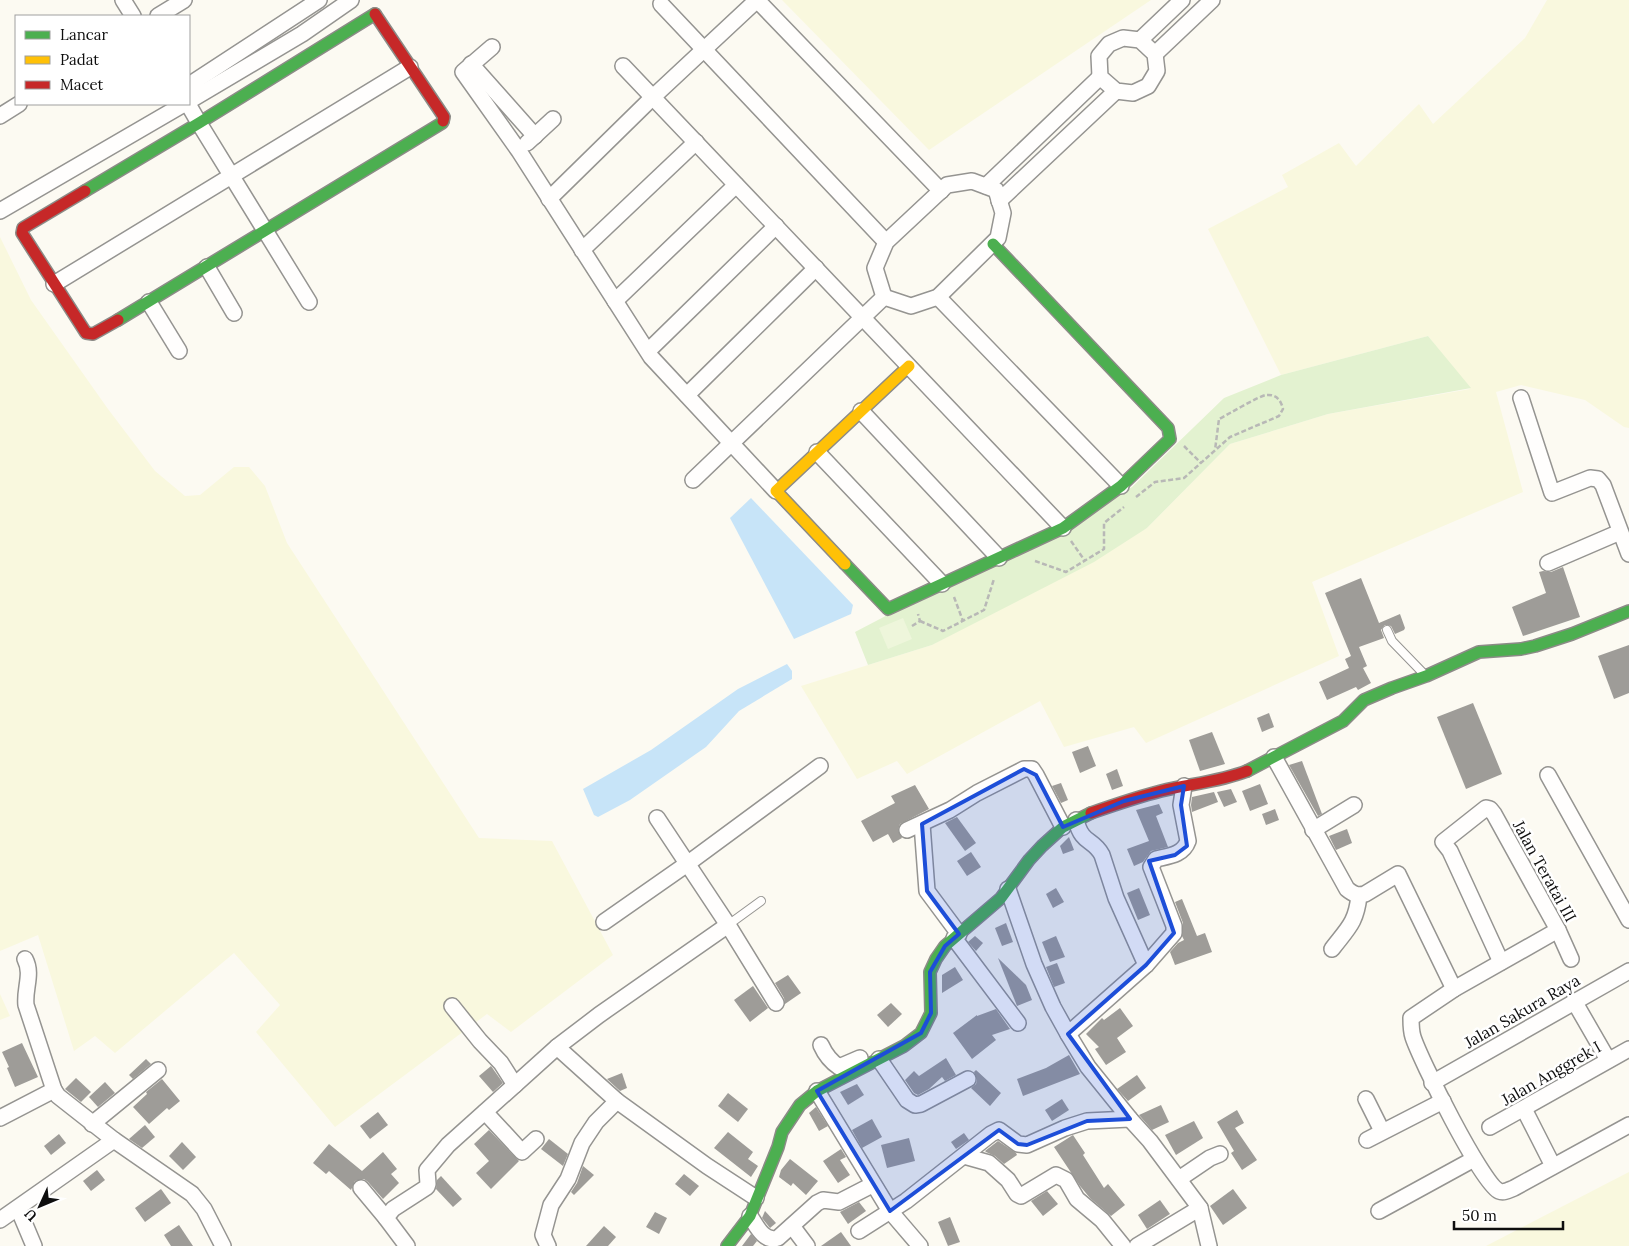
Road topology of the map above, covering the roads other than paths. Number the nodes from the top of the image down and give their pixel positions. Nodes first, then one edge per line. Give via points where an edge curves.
1 (123, 0) edge
2 (184, 0) edge
3 (319, 0) edge
4 (351, 0) edge
5 (757, 0) edge
6 (1182, 0) edge
7 (1212, 0) edge
8 (661, 4) dead end
9 (132, 15) edge
10 (160, 15) edge
11 (1140, 40) junction
12 (492, 47) dead end
13 (705, 50) junction
14 (1155, 54) junction
15 (471, 64) junction
16 (624, 66) dead end
17 (410, 67) junction
18 (1100, 77) junction
19 (190, 85) edge
20 (1116, 91) junction
21 (654, 97) junction
22 (190, 101) edge
23 (17, 105) edge
24 (182, 105) edge
25 (189, 105) edge
26 (0, 116) edge
27 (553, 119) dead end
28 (198, 123) junction
29 (534, 136) junction
30 (696, 142) junction
31 (519, 151) junction
32 (231, 176) junction
33 (736, 185) junction
34 (986, 186) junction
35 (941, 191) junction
36 (549, 199) junction
37 (999, 201) junction
38 (1, 211) edge
39 (776, 226) junction
40 (265, 232) junction
41 (886, 242) junction
42 (993, 244) junction
43 (582, 250) junction
44 (207, 267) junction
45 (816, 268) junction
46 (54, 284) junction
47 (938, 297) junction
48 (884, 298) junction
49 (615, 300) junction
50 (149, 302) junction
51 (309, 302) dead end
52 (234, 313) dead end
53 (863, 318) junction
54 (180, 351) dead end
55 (648, 351) junction
56 (909, 366) junction
57 (687, 395) junction
58 (1521, 398) dead end
59 (861, 411) junction
60 (732, 443) junction
61 (817, 452) junction
62 (693, 480) dead end
63 (1121, 486) junction
64 (776, 491) junction
65 (1622, 524) edge
66 (1063, 528) junction
67 (1629, 554) edge
68 (999, 558) junction
69 (1548, 563) dead end
70 (945, 583) junction
71 (1629, 611) edge
72 (1387, 630) dead end
73 (1426, 676) junction
74 (1274, 757) junction
75 (820, 766) dead end
76 (1548, 775) dead end
77 (1184, 786) junction
78 (1354, 805) dead end
79 (657, 818) dead end
80 (1069, 823) junction
81 (922, 824) junction
82 (908, 830) dead end
83 (1313, 830) junction
84 (688, 864) junction
85 (1008, 890) junction
86 (1359, 896) junction
87 (761, 901) dead end
88 (1629, 920) edge
89 (604, 922) dead end
90 (728, 925) junction
91 (1558, 930) junction
92 (957, 936) junction
93 (1332, 949) dead end
94 (25, 959) dead end
95 (1571, 959) dead end
96 (1501, 962) junction
97 (1146, 965) junction
98 (1629, 971) edge
99 (1454, 989) junction
100 (1574, 1001) junction
101 (776, 1003) dead end
102 (452, 1006) dead end
103 (1018, 1024) dead end
104 (1068, 1034) junction
105 (821, 1045) dead end
106 (557, 1047) junction
107 (1629, 1049) edge
108 (1608, 1060) junction
109 (874, 1062) junction
110 (158, 1070) dead end
111 (968, 1079) dead end
112 (1432, 1083) junction
113 (514, 1085) junction
114 (54, 1090) junction
115 (817, 1091) junction
116 (1366, 1099) dead end
117 (617, 1101) junction
118 (1443, 1101) junction
119 (1524, 1109) junction
120 (485, 1112) junction
121 (0, 1118) edge
122 (1130, 1119) junction
123 (92, 1124) junction
124 (1629, 1125) edge
125 (1490, 1127) dead end
126 (1382, 1131) junction
127 (536, 1139) dead end
128 (114, 1140) junction
129 (1367, 1140) dead end
130 (1220, 1154) dead end
131 (964, 1156) junction
132 (1474, 1159) junction
133 (1554, 1166) junction
134 (1179, 1179) junction
135 (872, 1184) junction
136 (361, 1188) dead end
137 (756, 1198) junction
138 (18, 1208) junction
139 (1200, 1208) junction
140 (890, 1211) junction
141 (1379, 1211) dead end
142 (750, 1216) junction
143 (386, 1218) junction
144 (0, 1220) edge
145 (792, 1226) junction
146 (859, 1231) dead end
147 (34, 1246) edge
148 (222, 1246) edge
149 (407, 1246) edge
150 (548, 1246) edge
151 (727, 1246) edge
152 (808, 1246) edge
153 (920, 1246) edge
154 (1123, 1246) edge
155 (1137, 1246) edge
156 (1209, 1246) edge

1 - 9 street
2 - 10 street
3 - 19 street
4 - 22 street via 302,34
5 - 13 street
5 - 35 street
6 - 11 street
7 - 14 street
8 - 13 street
11 - 14 street
11 - 18 street via 1123,38 1109,44 1099,56
12 - 15 street
13 - 21 street
13 - 41 street
14 - 20 street via 1157,71 1148,86 1133,93
15 - 29 street
15 - 31 street via 463,72
16 - 21 street
17 - 28 street via 375,14
17 - 32 street
17 - 40 street via 444,117 442,123
18 - 20 street
18 - 34 street
20 - 37 street
21 - 30 street
21 - 36 street
23 - 26 street
24 - 38 street
25 - 28 street
27 - 29 street
28 - 32 street
28 - 46 street via 23,228 22,233
29 - 31 street
30 - 33 street
30 - 43 street
31 - 36 street
32 - 40 street
32 - 46 street
33 - 39 street
33 - 49 street
34 - 35 street via 972,181 947,185
34 - 37 street via 996,190
35 - 41 street
36 - 43 street
37 - 42 street via 1003,212 998,238
39 - 45 street
39 - 55 street
40 - 44 street
40 - 51 street
41 - 48 street via 875,268
42 - 47 street
42 - 63 street via 1168,428 1170,439
43 - 49 street
44 - 50 street
44 - 52 street
45 - 53 street
45 - 57 street
46 - 50 street via 89,334
47 - 48 street via 911,306
47 - 63 street
48 - 53 street
49 - 55 street
50 - 54 street
53 - 56 street
53 - 60 street
55 - 57 street
56 - 59 street
56 - 66 street
57 - 60 street
58 - 65 street via 1552,493 1590,478 1598,479
59 - 61 street
59 - 68 street
60 - 62 street
60 - 64 street
61 - 64 street
61 - 70 street
63 - 66 street
64 - 70 street via 888,609
65 - 67 street
65 - 69 street
66 - 68 street
68 - 70 street
71 - 73 street via 1535,646 1480,652
72 - 73 lane via 1392,641
73 - 74 street via 1364,700 1343,720
74 - 77 street via 1235,776
74 - 83 street
75 - 84 street
76 - 88 street
77 - 80 street via 1124,801
77 - 97 street via 1181,805 1187,846 1175,854 1156,859 1151,867 1174,933
78 - 83 street
79 - 84 street
80 - 81 street via 1032,769 1024,769
80 - 85 street via 1029,860
80 - 97 street via 1100,850 1116,898
81 - 82 street
81 - 92 street via 927,891
83 - 86 street via 1347,889
84 - 89 street
84 - 90 street
85 - 92 street
85 - 104 street via 1034,964
86 - 93 street via 1353,923
86 - 99 street via 1398,874
87 - 90 lane
90 - 101 street
90 - 106 street
91 - 95 street, Jalan Teratai III
91 - 96 street
91 - 96 street, Jalan Teratai III via 1494,814 1490,809 1482,810 1443,842
92 - 103 street
92 - 109 street via 945,946 930,972 931,1013 921,1034
94 - 114 street via 29,966 26,1005
96 - 99 street
97 - 104 street
98 - 100 street, Jalan Sakura Raya
99 - 112 street via 1411,1018 1413,1036
100 - 108 street
100 - 112 street, Jalan Sakura Raya
102 - 113 street via 476,1046 501,1062
104 - 122 street via 1088,1067
105 - 109 street via 832,1063 839,1067 860,1058
106 - 113 street
106 - 117 street
107 - 108 street, Jalan Anggrek I
108 - 119 street, Jalan Anggrek I
109 - 111 street via 915,1105
109 - 115 street
110 - 123 street
112 - 118 street
113 - 120 street
114 - 121 street
114 - 123 street
115 - 135 street
115 - 137 street via 800,1105 782,1132
116 - 126 street
117 - 137 street
117 - 150 street via 596,1122 582,1143 568,1178 550,1205 543,1235
118 - 126 street
118 - 132 street
119 - 125 street, Jalan Anggrek I
119 - 133 street
120 - 127 street via 522,1152
120 - 143 street via 430,1166 427,1187
122 - 131 street via 1087,1121 1027,1145 1018,1144 1000,1130 990,1134
122 - 134 street
123 - 128 street
124 - 133 street
126 - 129 street
128 - 138 street
128 - 148 street via 192,1194 204,1209
130 - 134 street
131 - 140 street
131 - 154 street via 989,1163 1021,1196 1056,1176 1066,1180 1077,1199 1102,1220
132 - 133 street via 1498,1191 1506,1192
132 - 141 street
134 - 139 street
135 - 140 street
135 - 145 street via 839,1202 823,1200 817,1203
136 - 143 street
137 - 142 street
138 - 144 street
138 - 147 street
139 - 155 street
139 - 156 street
140 - 146 street
140 - 153 street
142 - 145 street via 769,1239 778,1238
142 - 151 street
143 - 149 street
145 - 152 street

